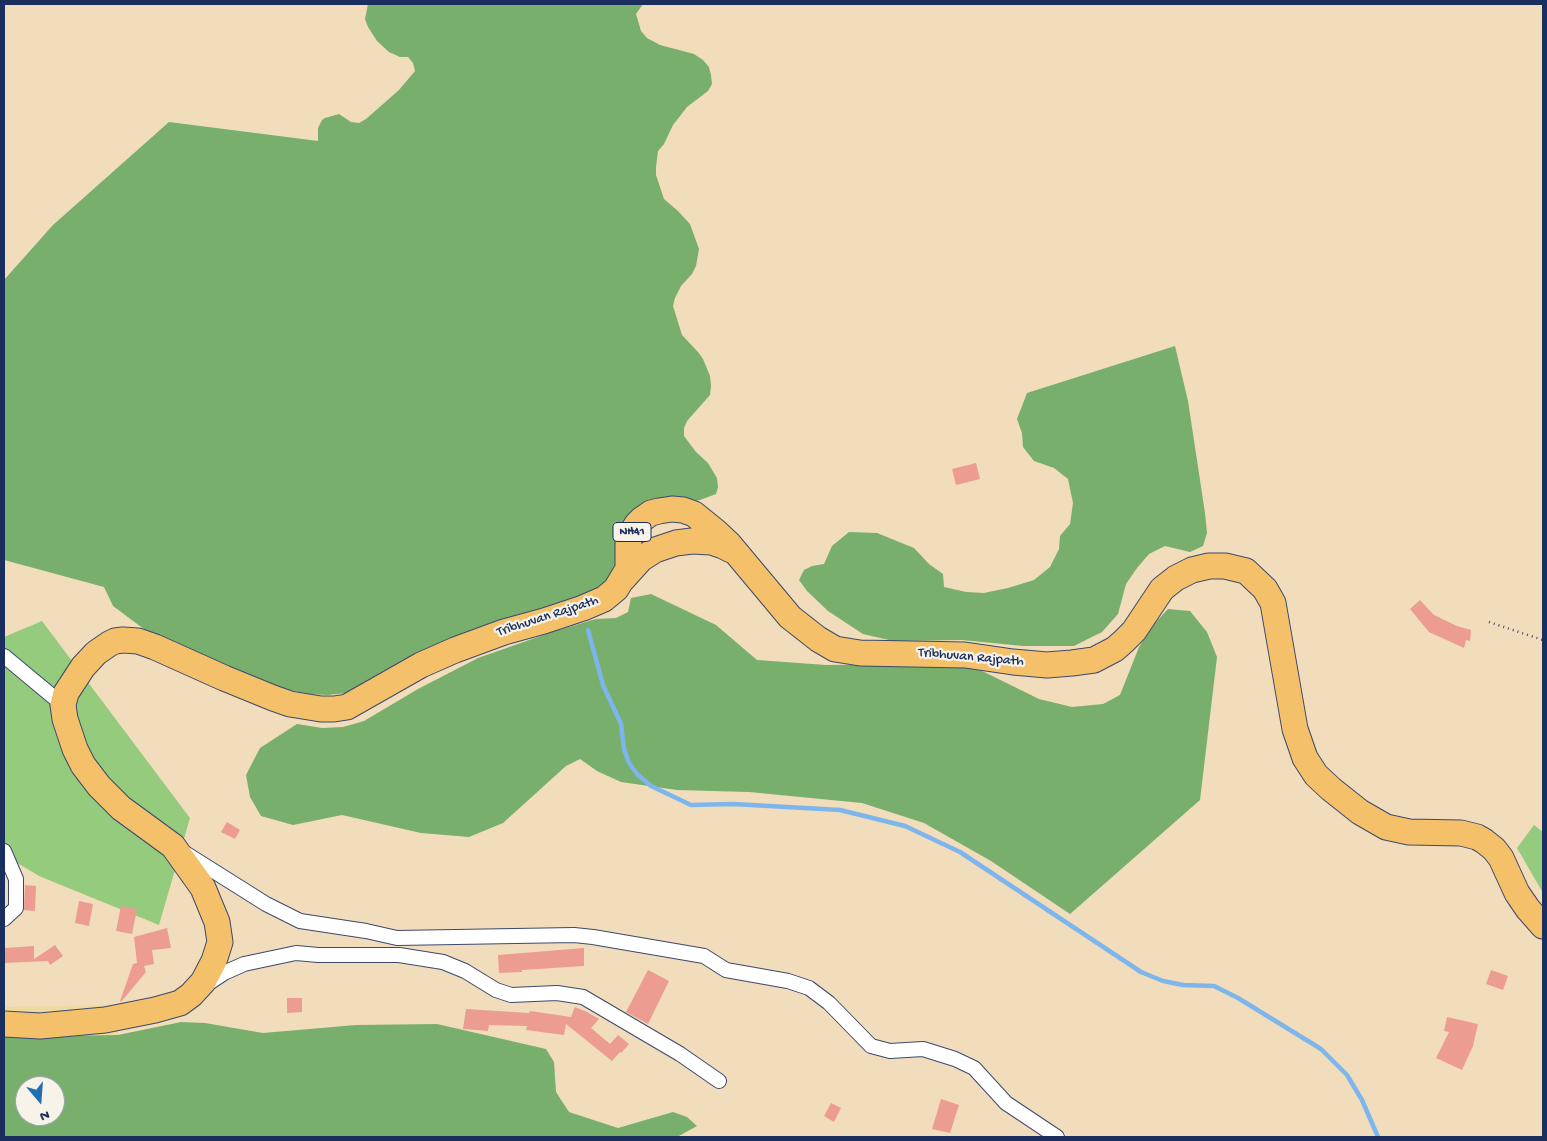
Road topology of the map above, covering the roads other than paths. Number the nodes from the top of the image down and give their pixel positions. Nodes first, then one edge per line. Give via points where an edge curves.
1 (738, 555) junction
2 (623, 579) junction
3 (4, 656) edge
4 (63, 705) junction
5 (174, 846) junction
6 (4, 851) edge
7 (4, 920) edge
8 (1543, 926) edge
9 (397, 938) junction
10 (398, 955) junction
11 (191, 995) junction
12 (4, 1024) edge
13 (719, 1081) dead end
14 (1057, 1137) edge

1 - 2 highway via 711,542 692,540 676,543 641,559
1 - 2 highway, Tribhuvan Rajpath / NH41 via 694,514 682,510 659,510 646,516 633,529 628,544 628,569
1 - 8 highway, Tribhuvan Rajpath / NH41 via 790,617 835,649 860,653 965,655 1047,665 1094,660 1115,650 1134,631 1162,589 1184,574 1218,566 1246,571 1265,589 1273,603 1295,729 1305,758 1316,775 1360,812 1386,827 1409,832 1461,833 1484,841 1501,858 1517,893
2 - 4 highway, Tribhuvan Rajpath via 604,599 455,650 421,665 347,707 321,709 290,704 146,643 130,640 116,641 96,653 66,693
3 - 4 street
4 - 5 highway via 75,749 99,786 121,808
5 - 9 street via 266,904 300,921
5 - 11 highway via 203,888 220,942 203,982
6 - 7 street via 16,879 16,908
9 - 10 street via 403,947
9 - 14 street via 574,935 704,956 726,970 809,988 829,1002 871,1046 890,1051 923,1049 974,1068 1006,1103
10 - 11 street via 296,953 244,964
10 - 13 street via 443,962 511,995 557,993 583,997
11 - 12 highway via 180,1003 104,1020 40,1026

